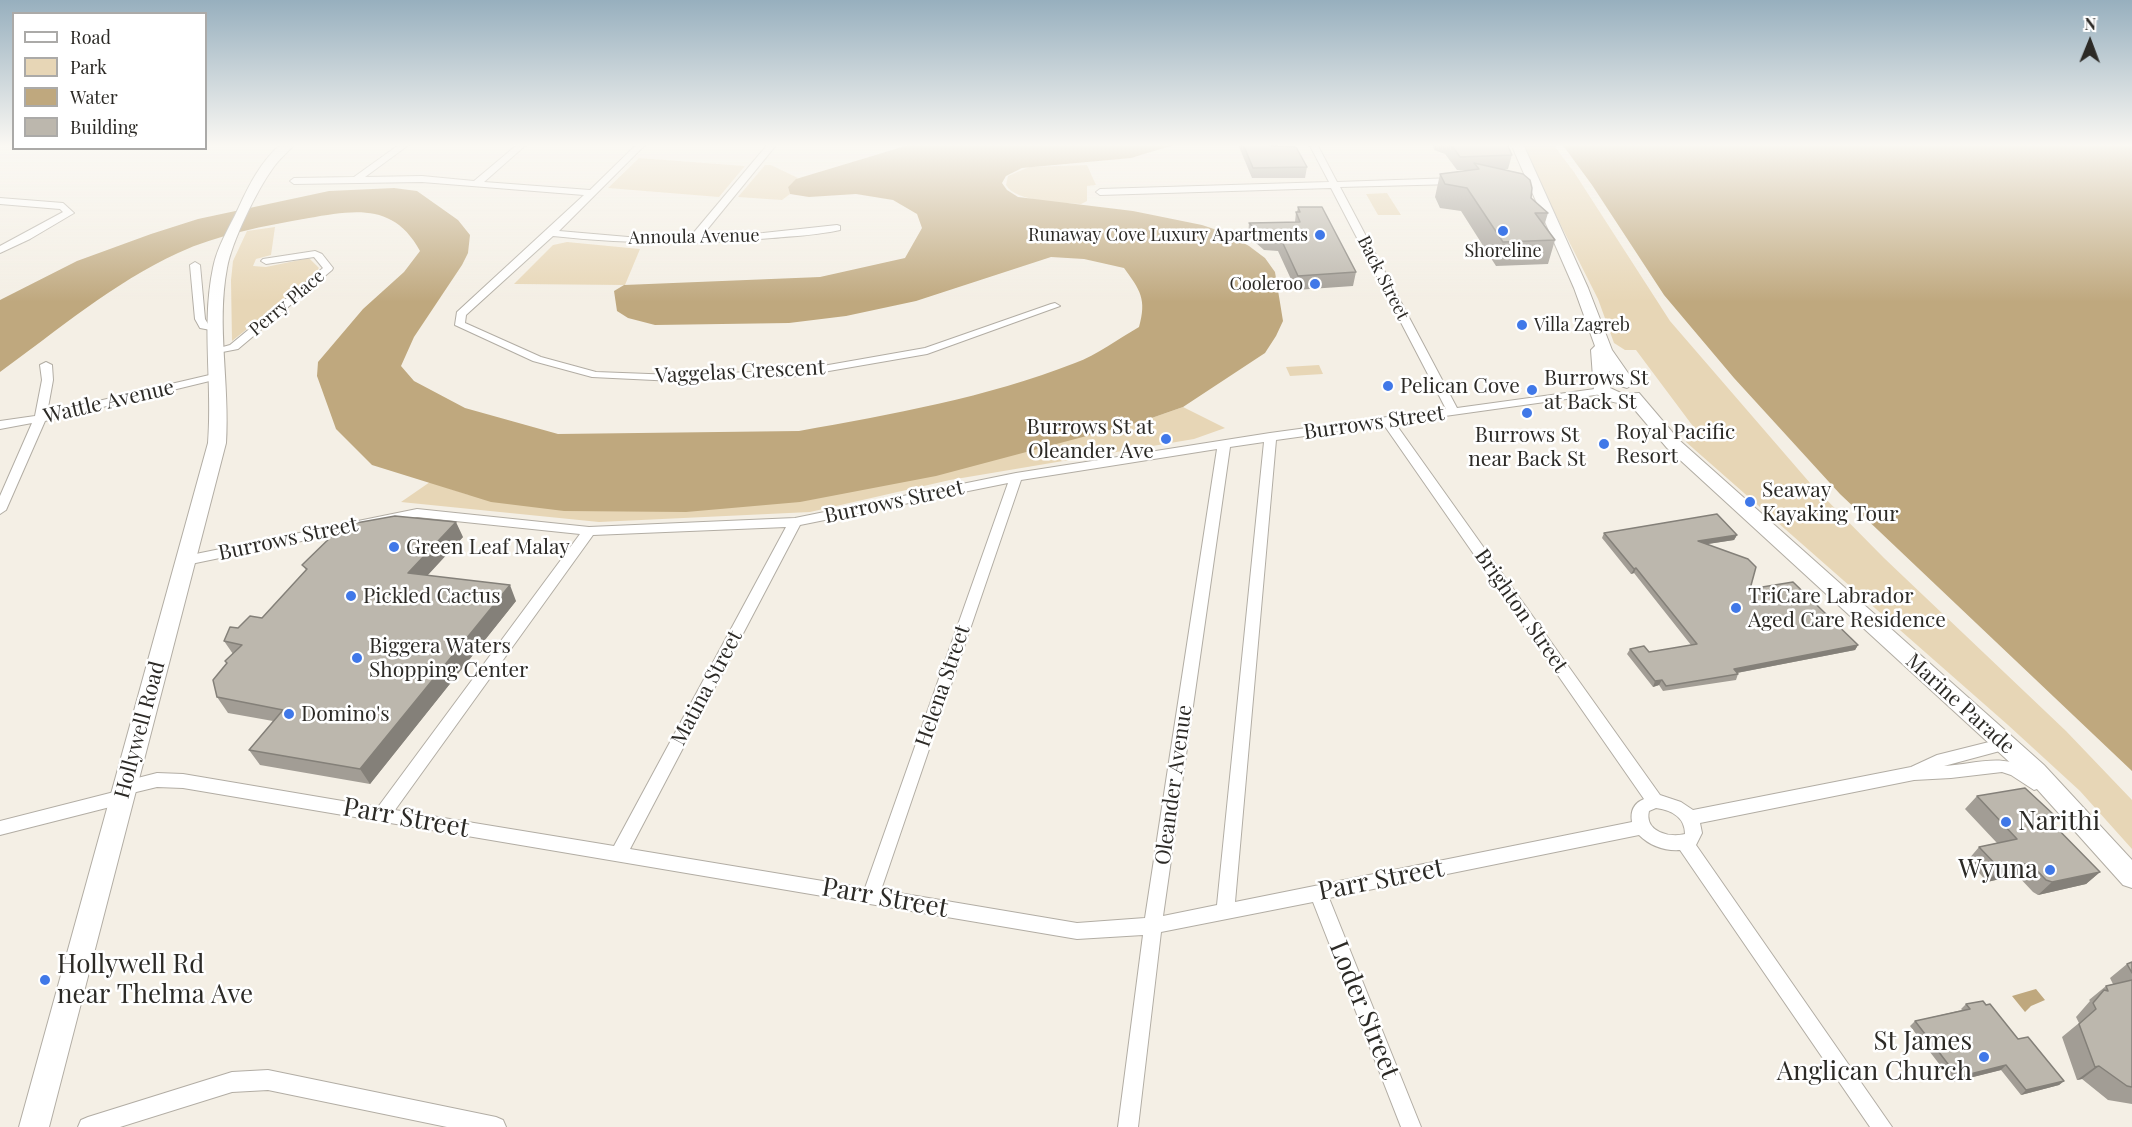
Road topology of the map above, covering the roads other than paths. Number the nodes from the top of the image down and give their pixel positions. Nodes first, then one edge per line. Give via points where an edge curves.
1 (251, 197) edge
2 (586, 197) edge
3 (729, 197) edge
4 (1341, 197) edge
5 (1535, 197) edge
6 (0, 201) edge
7 (837, 228) dead end
8 (551, 233) junction
9 (693, 240) junction
10 (0, 250) edge
11 (266, 261) dead end
12 (195, 265) dead end
13 (1055, 306) dead end
14 (217, 330) junction
15 (1598, 341) junction
16 (216, 352) junction
17 (46, 365) dead end
18 (218, 376) junction
19 (1606, 390) junction
20 (1630, 390) junction
21 (1453, 412) junction
22 (41, 418) junction
23 (1387, 421) junction
24 (0, 425) edge
25 (1270, 436) junction
26 (1224, 444) junction
27 (1673, 444) junction
28 (1016, 477) junction
29 (0, 510) edge
30 (795, 522) junction
31 (589, 531) junction
32 (186, 560) junction
33 (2005, 744) junction
34 (1914, 773) junction
35 (123, 792) junction
36 (1655, 801) junction
37 (383, 813) junction
38 (1690, 818) junction
39 (2087, 825) junction
40 (1643, 827) junction
41 (0, 828) edge
42 (1685, 843) junction
43 (618, 854) junction
44 (2132, 877) edge
45 (1318, 892) junction
46 (871, 895) junction
47 (1225, 912) junction
48 (1153, 926) junction
49 (34, 1127) edge
50 (88, 1127) edge
51 (496, 1127) edge
52 (1128, 1127) edge
53 (1411, 1127) edge
54 (1882, 1127) edge

1 - 14 main road, Hollywell Road via 220,268
2 - 8 street
3 - 9 street
4 - 21 street, Back Street
5 - 15 main road, Marine Parade via 1580,288
6 - 10 street via 63,206 69,213
7 - 9 street, Annoula Avenue via 778,236
8 - 9 street, Annoula Avenue
8 - 13 street, Vaggelas Crescent via 461,314 460,325 537,359 596,375 675,378 800,373 927,351
11 - 16 street, Perry Place via 315,254 328,268 234,347
12 - 14 street via 200,319 204,326
14 - 16 main road, Hollywell Road
15 - 19 main road, Marine Parade
15 - 20 main road, Marine Parade
16 - 18 main road, Hollywell Road
17 - 22 street
18 - 22 street, Wattle Avenue
18 - 32 main road, Hollywell Road via 217,443
19 - 20 main road via 1621,399
19 - 21 street, Burrows Street
19 - 27 main road, Marine Parade via 1623,408
20 - 27 main road, Marine Parade
21 - 23 street, Burrows Street
22 - 24 street, Wattle Avenue
22 - 29 street
23 - 25 street, Burrows Street
23 - 36 street, Brighton Street
25 - 26 street, Burrows Street
25 - 47 street
26 - 28 street, Burrows Street
26 - 48 street, Oleander Avenue
27 - 33 main road, Marine Parade
28 - 30 street, Burrows Street
28 - 46 street, Helena Street
30 - 31 street, Burrows Street
30 - 43 street, Matina Street
31 - 32 street, Burrows Street via 417,513
31 - 37 street
32 - 35 main road, Hollywell Road
33 - 34 street via 1937,761
33 - 39 main road, Marine Parade
34 - 38 street
34 - 39 street via 2010,767 2023,773
35 - 37 street, Parr Street via 169,779
35 - 41 street, Parr Street
35 - 49 main road, Hollywell Road
36 - 38 street via 1674,806
36 - 40 street via 1639,813
37 - 43 street, Parr Street
38 - 42 street via 1694,833
39 - 44 main road, Marine Parade
40 - 42 street via 1658,840
40 - 45 street, Parr Street
42 - 54 street
43 - 46 street, Parr Street
45 - 47 street, Parr Street
45 - 53 street, Loder Street
46 - 48 street, Parr Street via 1077,931
47 - 48 street, Parr Street
48 - 52 street, Oleander Avenue
50 - 51 street via 252,1079

